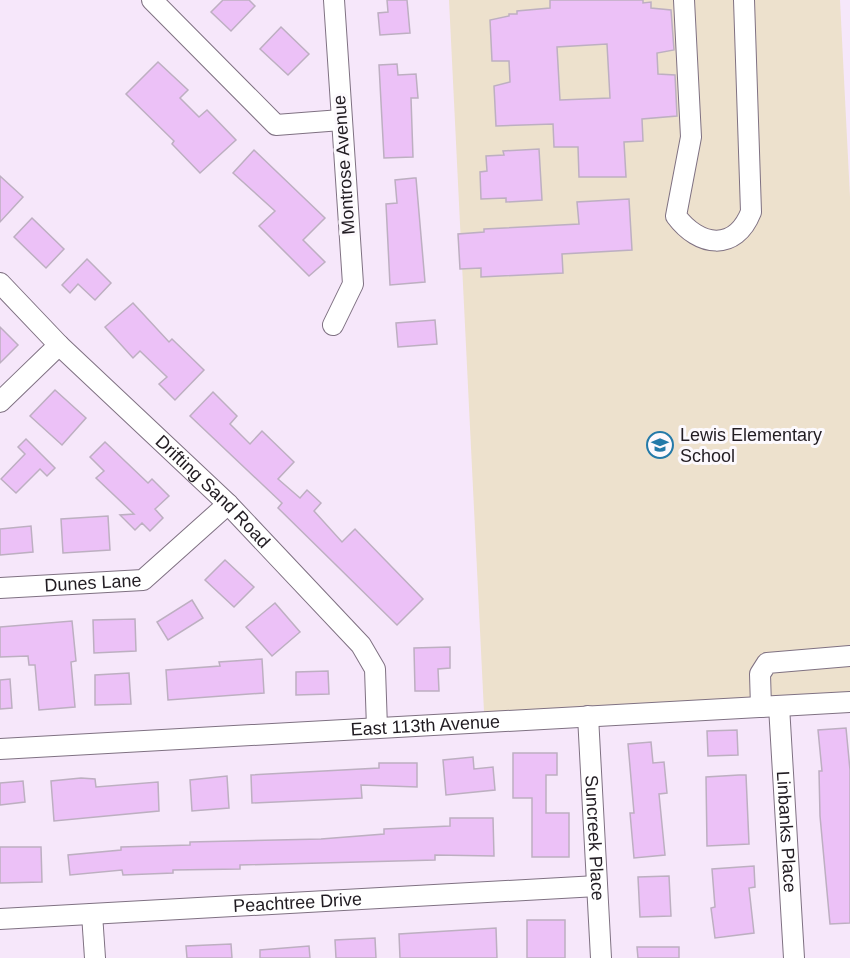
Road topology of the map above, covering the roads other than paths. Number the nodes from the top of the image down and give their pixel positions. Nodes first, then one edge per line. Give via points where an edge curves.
1 (152, 0) edge
2 (334, 0) edge
3 (684, 0) edge
4 (744, 0) edge
5 (341, 120) junction
6 (0, 283) edge
7 (333, 325) dead end
8 (59, 345) junction
9 (0, 402) edge
10 (228, 504) junction
11 (0, 588) edge
12 (850, 656) edge
13 (850, 702) edge
14 (770, 706) junction
15 (588, 716) junction
16 (377, 728) junction
17 (0, 749) edge
18 (597, 886) junction
19 (92, 914) junction
20 (0, 919) edge
21 (95, 958) edge
22 (601, 958) edge
23 (794, 958) edge

1 - 5 street via 276,125
2 - 5 street, Montrose Avenue
3 - 4 street via 691,137 676,216 693,235 728,240 747,223 751,212
5 - 7 street, Montrose Avenue via 352,284
6 - 8 street, Drifting Sand Road
8 - 9 street
8 - 10 street, Drifting Sand Road
10 - 11 street, Dunes Lane via 143,580
10 - 16 street, Drifting Sand Road via 370,658 375,669
12 - 14 street, Linbanks Place via 767,663 760,674
13 - 14 street, East 113th Avenue
14 - 15 street, East 113th Avenue
14 - 23 street, Linbanks Place
15 - 16 street, East 113th Avenue
15 - 18 street, Suncreek Place
16 - 17 street, East 113th Avenue
18 - 19 street, Peachtree Drive
18 - 22 street, Suncreek Place
19 - 20 street, Peachtree Drive
19 - 21 street

